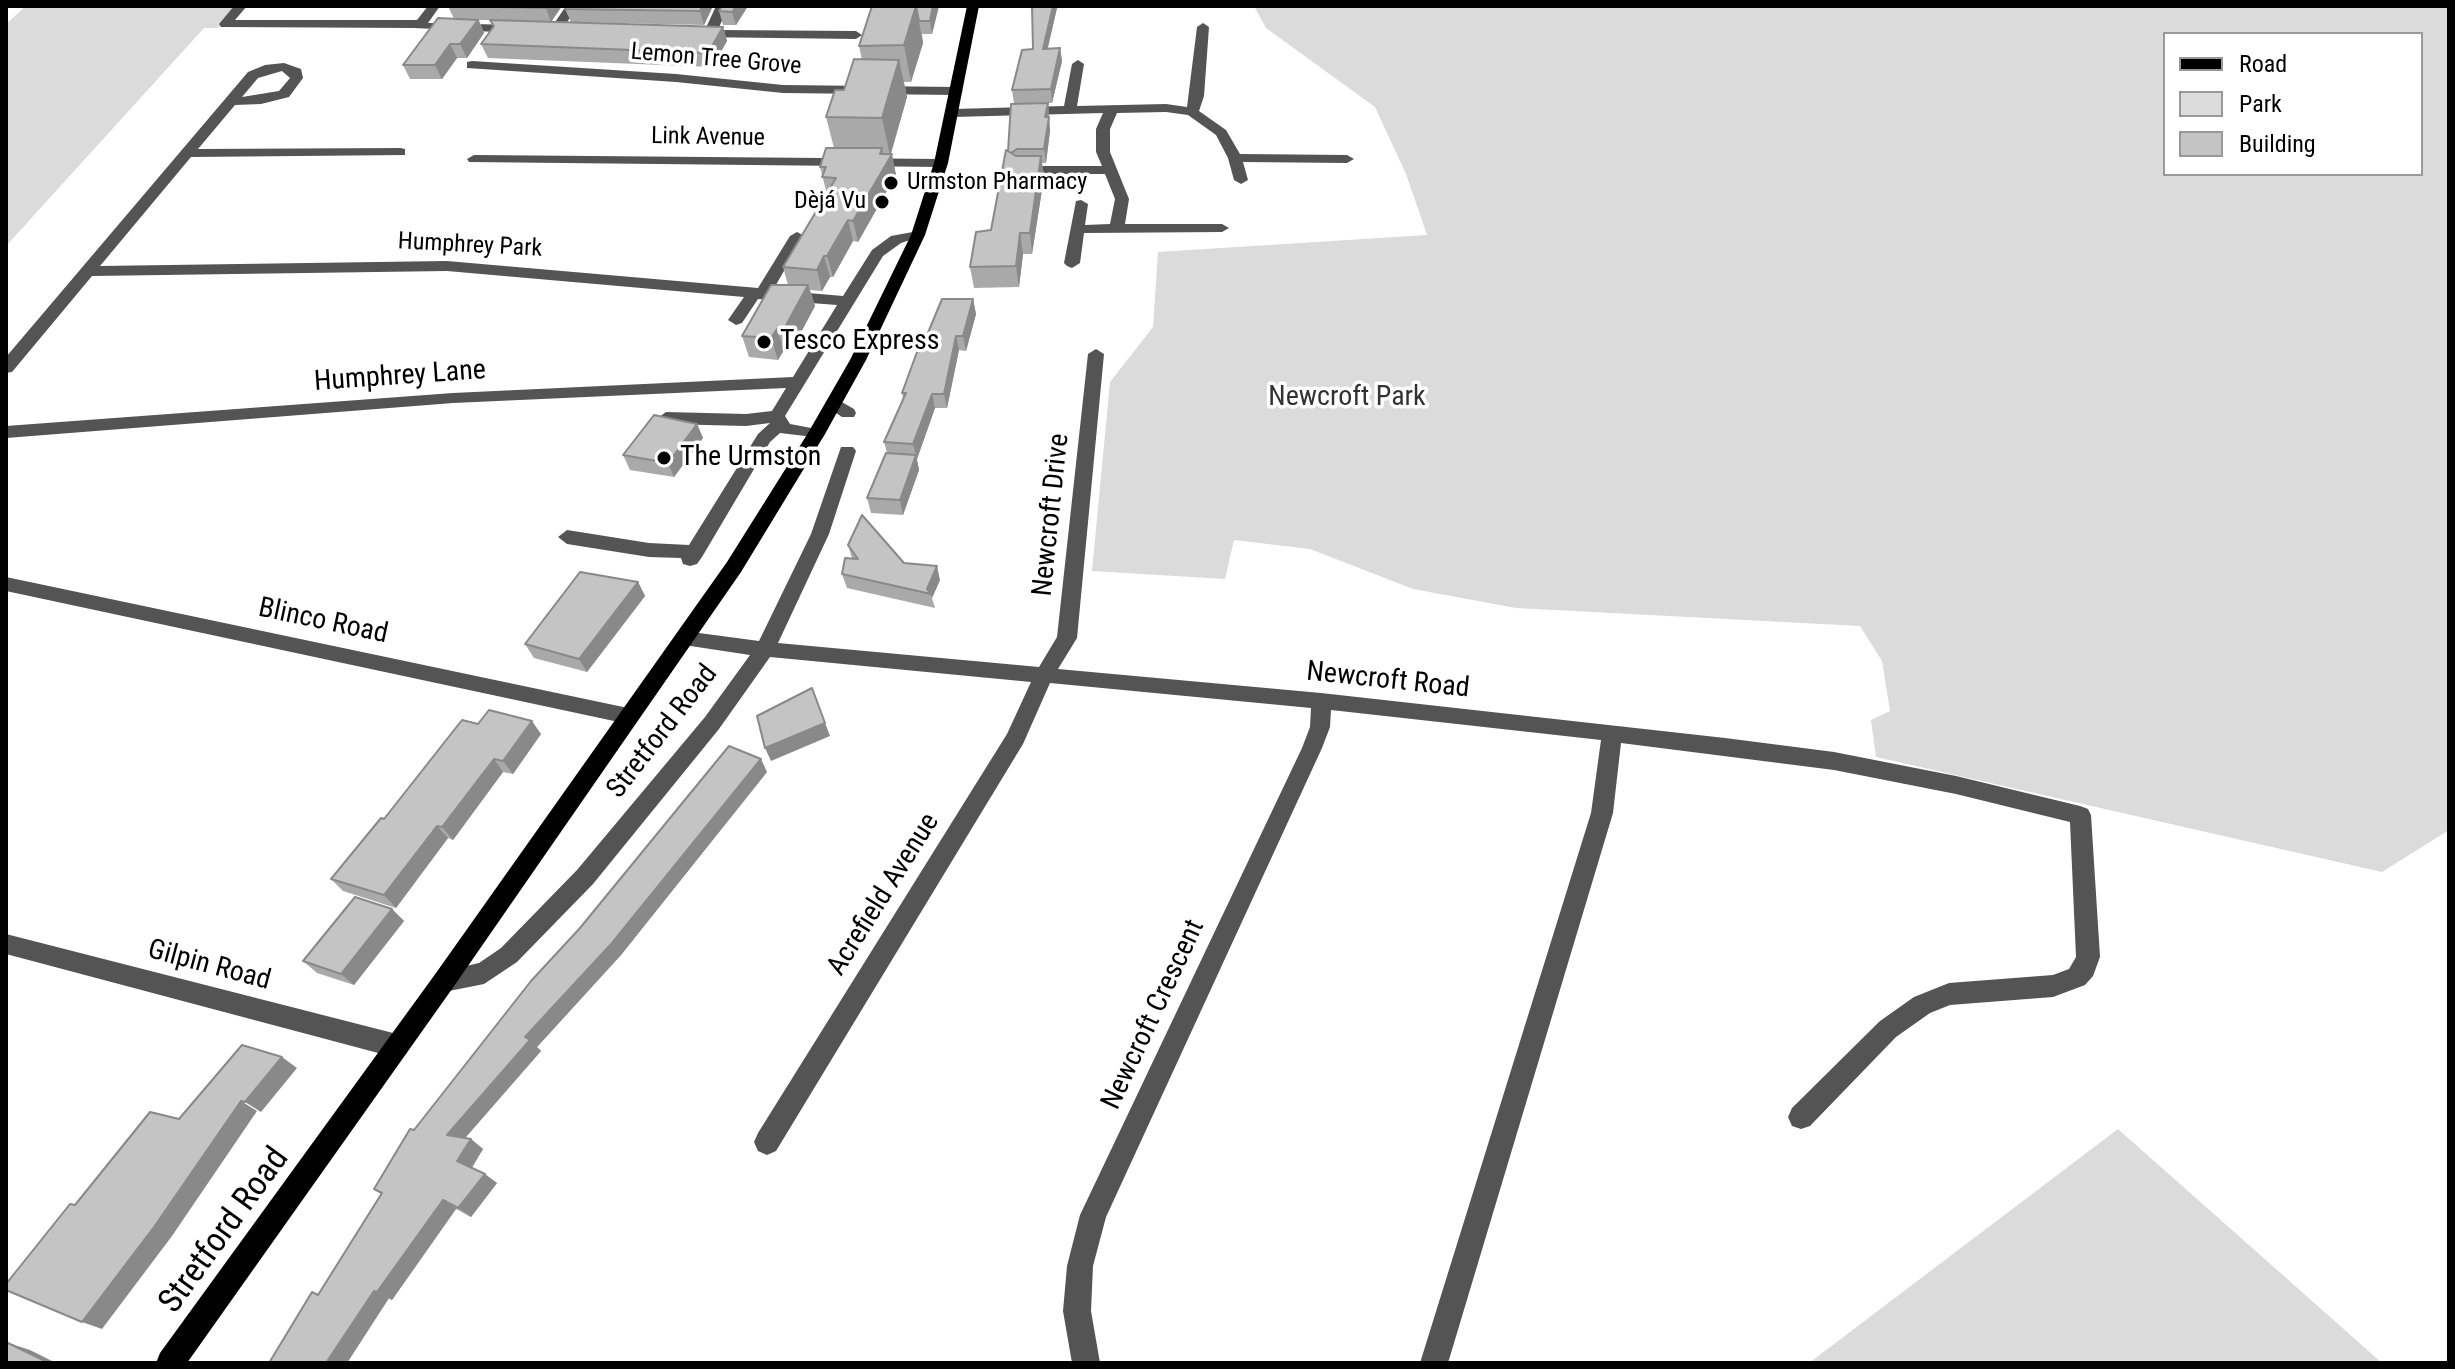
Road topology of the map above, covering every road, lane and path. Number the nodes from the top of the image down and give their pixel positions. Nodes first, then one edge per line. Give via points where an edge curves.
1 (241, 6) edge
2 (434, 6) edge
3 (572, 6) edge
4 (722, 6) edge
5 (973, 6) edge
6 (420, 24) junction
7 (1203, 27) dead end
8 (525, 30) edge
9 (540, 30) edge
10 (555, 31) junction
11 (571, 31) edge
12 (679, 33) edge
13 (710, 34) junction
14 (856, 35) dead end
15 (484, 47) edge
16 (1078, 64) dead end
17 (472, 65) junction
18 (462, 79) dead end
19 (956, 91) junction
20 (233, 101) dead end
21 (1112, 109) junction
22 (1070, 110) junction
23 (1192, 112) junction
24 (953, 113) junction
25 (400, 152) dead end
26 (188, 153) junction
27 (1235, 158) junction
28 (474, 159) dead end
29 (1347, 159) dead end
30 (941, 163) junction
31 (1019, 170) edge
32 (1110, 170) junction
33 (1241, 180) dead end
34 (1081, 204) dead end
35 (1222, 228) dead end
36 (1079, 229) junction
37 (1117, 229) junction
38 (918, 235) junction
39 (797, 236) edge
40 (1072, 263) dead end
41 (88, 271) junction
42 (758, 294) junction
43 (848, 301) junction
44 (736, 320) dead end
45 (1096, 354) dead end
46 (6, 368) edge
47 (799, 382) junction
48 (666, 418) edge
49 (778, 421) junction
50 (6, 432) edge
51 (816, 434) junction
52 (847, 451) dead end
53 (567, 537) dead end
54 (6, 584) edge
55 (684, 638) junction
56 (765, 649) junction
57 (1044, 675) junction
58 (1321, 701) junction
59 (628, 716) junction
60 (1612, 734) junction
61 (6, 944) edge
62 (444, 981) junction
63 (397, 1046) junction
64 (1801, 1117) dead end
65 (767, 1142) dead end
66 (170, 1363) edge
67 (1086, 1363) edge
68 (1434, 1363) edge

1 - 6 street via 225,24
2 - 6 street
3 - 10 street
4 - 13 street
5 - 19 main road, Stretford Road
6 - 8 street
7 - 23 street
9 - 10 street
10 - 11 street
12 - 13 street
13 - 14 street
15 - 17 street
16 - 22 street
17 - 18 street
17 - 19 street, Lemon Tree Grove via 783,89
19 - 24 main road, Stretford Road
20 - 26 street
21 - 22 street
21 - 23 street
21 - 32 street via 1103,129
22 - 24 street
23 - 27 street via 1221,133
24 - 30 main road, Stretford Road
25 - 26 street
26 - 41 street
27 - 29 street
27 - 33 street
28 - 30 street, Link Avenue
30 - 38 main road, Stretford Road
31 - 32 street
32 - 37 street via 1122,199
34 - 36 street
35 - 37 street
36 - 37 street
36 - 40 street
38 - 43 street via 885,245
38 - 51 main road, Stretford Road via 841,408
39 - 42 street
41 - 42 street, Humphrey Park via 447,266
41 - 46 street
42 - 43 street, Humphrey Park
42 - 44 street
43 - 47 street
45 - 57 street, Newcroft Drive via 1067,638
47 - 49 street
47 - 50 street, Humphrey Lane via 453,398
48 - 49 street
49 - 51 street via 786,429
49 - 53 street via 693,556
51 - 55 main road, Stretford Road
52 - 56 street, Stretford Road via 820,534
54 - 59 street, Blinco Road
55 - 56 street, Newcroft Road
55 - 59 main road, Stretford Road
56 - 57 street, Newcroft Road
56 - 62 street, Stretford Road via 712,723 585,877 509,955 484,973
57 - 58 street, Newcroft Road
57 - 65 street, Acrefield Avenue via 1016,738
58 - 60 street, Newcroft Road
58 - 67 street, Newcroft Crescent via 1312,748 1093,1215 1080,1266 1077,1311
59 - 62 main road, Stretford Road
60 - 64 street, Newcroft Road via 1834,761 2080,815 2088,957 2077,977 2053,986 1949,994 1922,1005 1888,1029
60 - 68 street via 1602,813
61 - 63 street, Gilpin Road
62 - 63 main road, Stretford Road
63 - 66 main road, Stretford Road

